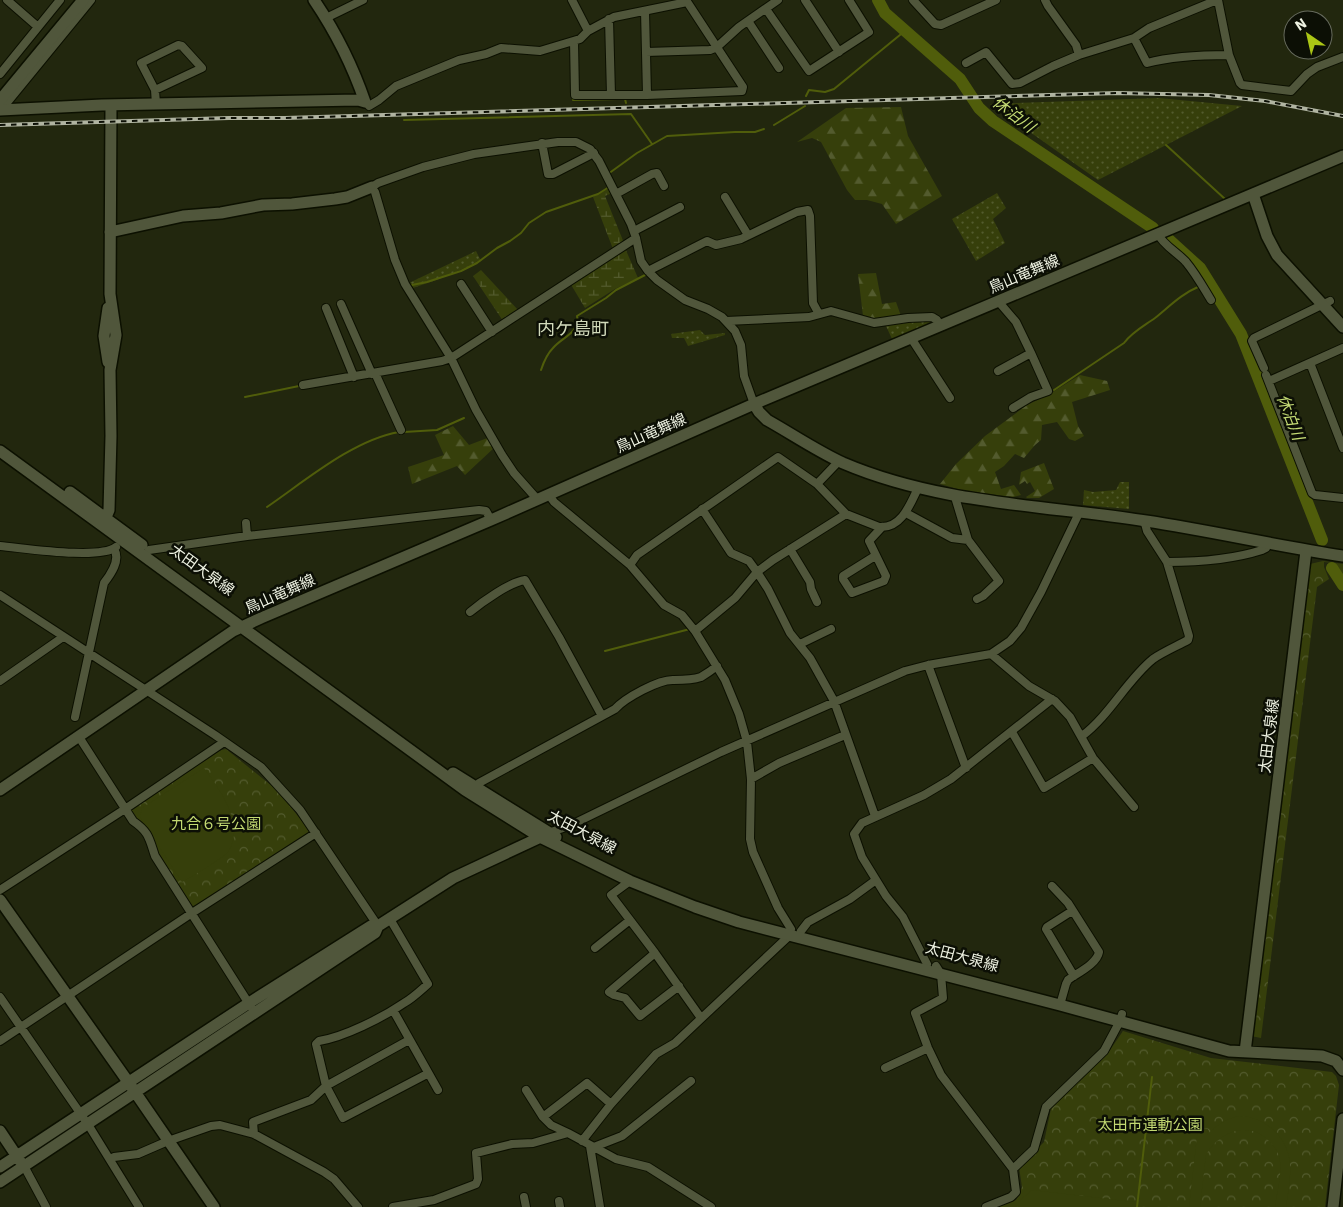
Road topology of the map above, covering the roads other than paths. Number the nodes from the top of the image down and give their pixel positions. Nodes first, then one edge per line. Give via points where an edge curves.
1 (7, 0) edge
2 (60, 0) edge
3 (72, 0) edge
4 (83, 0) edge
5 (91, 0) edge
6 (314, 0) edge
7 (363, 0) edge
8 (572, 0) edge
9 (778, 0) edge
10 (805, 0) edge
11 (849, 0) edge
12 (913, 0) edge
13 (996, 0) edge
14 (1045, 0) edge
15 (1217, 0) edge
16 (687, 1) edge
17 (766, 9) junction
18 (645, 11) junction
19 (326, 18) junction
20 (609, 19) junction
21 (748, 21) junction
22 (38, 27) junction
23 (588, 31) junction
24 (1134, 38) junction
25 (574, 41) junction
26 (717, 47) junction
27 (39, 48) junction
28 (646, 52) junction
29 (839, 52) junction
30 (1079, 55) junction
31 (1230, 55) junction
32 (1343, 57) edge
33 (966, 63) dead end
34 (779, 68) dead end
35 (0, 74) edge
36 (0, 88) edge
37 (155, 90) junction
38 (611, 95) junction
39 (647, 95) junction
40 (156, 104) junction
41 (111, 106) junction
42 (369, 106) dead end
43 (0, 107) edge
44 (542, 143) junction
45 (594, 154) junction
46 (1343, 156) edge
47 (664, 186) dead end
48 (372, 187) junction
49 (616, 194) junction
50 (1253, 194) junction
51 (725, 197) dead end
52 (680, 207) dead end
53 (110, 232) junction
54 (635, 234) junction
55 (1158, 234) junction
56 (748, 235) junction
57 (648, 271) junction
58 (461, 284) dead end
59 (1210, 300) dead end
60 (998, 301) junction
61 (1326, 303) junction
62 (341, 304) dead end
63 (326, 308) dead end
64 (820, 314) junction
65 (1343, 316) edge
66 (726, 321) junction
67 (940, 326) junction
68 (1343, 327) edge
69 (492, 332) junction
70 (911, 338) junction
71 (1343, 348) edge
72 (1031, 352) junction
73 (451, 358) junction
74 (1310, 363) junction
75 (998, 371) dead end
76 (373, 374) junction
77 (1266, 375) junction
78 (354, 377) junction
79 (303, 385) dead end
80 (950, 398) dead end
81 (754, 404) junction
82 (1013, 408) dead end
83 (401, 430) dead end
84 (0, 442) edge
85 (1343, 448) edge
86 (0, 451) edge
87 (839, 460) junction
88 (817, 484) junction
89 (918, 488) junction
90 (549, 495) junction
91 (956, 496) junction
92 (1343, 498) edge
93 (537, 499) junction
94 (702, 509) junction
95 (906, 513) junction
96 (1079, 513) junction
97 (846, 514) junction
98 (491, 520) junction
99 (1144, 520) junction
100 (104, 522) junction
101 (246, 523) dead end
102 (882, 527) junction
103 (247, 536) junction
104 (125, 537) junction
105 (968, 540) junction
106 (1268, 543) junction
107 (0, 546) edge
108 (114, 549) junction
109 (790, 549) junction
110 (149, 550) junction
111 (1306, 550) junction
112 (875, 556) junction
113 (1343, 556) edge
114 (1167, 562) junction
115 (630, 565) junction
116 (757, 572) junction
117 (0, 594) edge
118 (977, 599) dead end
119 (817, 602) dead end
120 (470, 612) dead end
121 (245, 625) junction
122 (831, 629) dead end
123 (695, 630) junction
124 (64, 637) junction
125 (800, 644) junction
126 (88, 653) junction
127 (991, 654) junction
128 (928, 665) junction
129 (717, 666) junction
130 (0, 681) edge
131 (146, 690) junction
132 (1052, 700) junction
133 (834, 701) junction
134 (602, 716) junction
135 (75, 717) dead end
136 (1012, 732) junction
137 (845, 735) junction
138 (1082, 736) junction
139 (79, 737) junction
140 (224, 742) junction
141 (746, 742) junction
142 (1093, 758) junction
143 (966, 768) junction
144 (751, 779) junction
145 (0, 790) edge
146 (474, 790) junction
147 (1134, 807) dead end
148 (125, 809) junction
149 (875, 816) junction
150 (316, 833) junction
151 (544, 835) junction
152 (876, 880) junction
153 (630, 881) junction
154 (1052, 886) dead end
155 (0, 890) edge
156 (0, 900) edge
157 (1072, 911) junction
158 (192, 913) junction
159 (390, 919) junction
160 (630, 920) junction
161 (378, 926) junction
162 (794, 932) junction
163 (594, 948) dead end
164 (655, 953) junction
165 (935, 968) junction
166 (1074, 976) junction
167 (679, 986) junction
168 (68, 996) junction
169 (0, 997) edge
170 (1061, 1001) junction
171 (249, 1003) junction
172 (393, 1010) junction
173 (255, 1013) junction
174 (701, 1018) junction
175 (1121, 1018) junction
176 (20, 1027) junction
177 (409, 1040) junction
178 (0, 1041) edge
179 (928, 1048) junction
180 (1245, 1052) junction
181 (885, 1068) dead end
182 (1343, 1070) edge
183 (427, 1074) junction
184 (691, 1080) dead end
185 (128, 1082) junction
186 (326, 1086) junction
187 (438, 1090) dead end
188 (526, 1090) dead end
189 (136, 1092) junction
190 (611, 1104) junction
191 (79, 1114) junction
192 (543, 1116) junction
193 (1343, 1119) edge
194 (87, 1124) junction
195 (0, 1131) edge
196 (568, 1133) junction
197 (254, 1134) junction
198 (168, 1141) junction
199 (582, 1142) junction
200 (592, 1146) junction
201 (17, 1156) junction
202 (110, 1159) junction
203 (24, 1166) junction
204 (0, 1167) edge
205 (1013, 1169) junction
206 (0, 1182) edge
207 (524, 1196) dead end
208 (46, 1207) edge
209 (139, 1207) edge
210 (214, 1207) edge
211 (358, 1207) edge
212 (393, 1207) edge
213 (526, 1207) edge
214 (600, 1207) edge
215 (711, 1207) edge
216 (986, 1207) edge
217 (1333, 1207) edge

1 - 22 street
2 - 22 street
3 - 27 main road
4 - 27 main road
5 - 43 street
6 - 19 main road
7 - 19 street
8 - 23 street
9 - 17 street
10 - 29 street
11 - 29 street via 869,32
12 - 13 street via 934,24 940,25
14 - 30 street via 1076,45
15 - 24 street via 1149,28
15 - 31 street
16 - 18 street
16 - 26 street
17 - 21 street
17 - 29 street via 809,71
18 - 20 street
18 - 28 street
19 - 40 main road via 365,102
20 - 23 street
20 - 38 street
21 - 26 street
21 - 34 street
22 - 35 street
23 - 25 street
24 - 30 street
24 - 31 street via 1147,63 1199,55
25 - 38 street via 575,95
25 - 42 street via 540,51 501,48 459,60 396,86
26 - 28 street via 710,50
26 - 39 street via 743,87 742,91
27 - 36 main road
27 - 43 main road
28 - 39 street
30 - 33 street via 1016,84 1009,81 986,52
31 - 32 street via 1242,85 1288,91 1317,67
37 - 37 street via 141,63 178,45 202,68
37 - 40 street
38 - 39 street
40 - 41 main road
41 - 43 main road
41 - 53 main road
44 - 45 street via 576,142 590,148
44 - 45 street via 548,174
44 - 48 street via 474,154 396,176
45 - 49 street
46 - 50 main road, 鳥山竜舞線
47 - 49 street via 657,173
48 - 53 main road via 347,197 264,204 221,213 183,216
48 - 73 street via 394,260 405,284
49 - 54 street
50 - 55 main road, 鳥山竜舞線
50 - 61 main road via 1267,236 1277,254
51 - 56 street
52 - 54 street
53 - 100 main road via 110,294 116,335 110,370 109,510
54 - 57 street via 641,261
54 - 69 street
55 - 59 street via 1187,263
55 - 60 main road, 鳥山竜舞線
56 - 57 street via 716,245 706,242
56 - 64 street via 797,212 810,212 813,303
57 - 66 street via 685,300 714,312
58 - 69 street
60 - 67 main road, 鳥山竜舞線
60 - 72 street via 1016,322
61 - 65 main road
61 - 68 main road
61 - 77 street via 1254,338 1252,341
62 - 76 street
63 - 78 street
64 - 66 street
64 - 67 street via 837,312 879,324 903,318 932,318
66 - 81 street via 740,341 744,376
67 - 70 main road, 鳥山竜舞線
69 - 73 street
70 - 80 street
70 - 81 main road, 鳥山竜舞線
71 - 74 street
72 - 75 street
72 - 82 street via 1048,391
73 - 76 street
73 - 93 street via 502,456
74 - 77 street
74 - 85 street
76 - 78 street
76 - 83 street
77 - 92 street via 1312,493
78 - 79 street
81 - 87 main road via 767,420
81 - 90 main road, 鳥山竜舞線
84 - 100 main road, 太田大泉線
86 - 100 main road, 太田大泉線
87 - 88 street
87 - 89 main road
88 - 94 street via 778,457
88 - 97 street
89 - 91 main road
89 - 95 street
90 - 93 main road, 鳥山竜舞線
90 - 115 street
91 - 96 main road
91 - 105 street
93 - 98 main road, 鳥山竜舞線
94 - 115 street via 637,556
94 - 116 street via 731,553 749,561
95 - 102 street
95 - 105 street via 952,538
96 - 99 main road
96 - 127 street via 1021,628 1010,641
97 - 102 street
97 - 109 street
98 - 103 street via 486,511 480,510
98 - 121 main road, 鳥山竜舞線
99 - 106 main road
99 - 114 street via 1147,532
100 - 104 main road, 太田大泉線
101 - 103 street
102 - 112 street via 869,542
103 - 110 street
104 - 108 street
104 - 110 main road, 太田大泉線
104 - 121 main road, 太田大泉線
105 - 118 street via 999,581
106 - 111 main road
106 - 114 street via 1262,550 1221,560
107 - 108 street via 84,553
108 - 126 street via 117,558 112,574 104,583
109 - 116 street
109 - 119 street via 810,582
110 - 121 main road, 太田大泉線
111 - 113 main road
111 - 180 main road, 太田大泉線
112 - 112 street via 886,579 852,593 844,576
114 - 138 street via 1188,640 1154,658
115 - 123 street via 664,605 682,615
116 - 123 street via 735,598
116 - 125 street via 790,633
117 - 124 street
120 - 134 street via 502,588 525,580
121 - 131 main road, 鳥山竜舞線
121 - 146 main road, 太田大泉線
122 - 125 street
123 - 129 street
124 - 126 street
124 - 130 street
125 - 133 street
126 - 131 street
126 - 135 street
127 - 128 street
127 - 132 street via 1029,686
128 - 133 street via 905,671
128 - 143 street
129 - 134 street via 701,677 651,686
129 - 141 street via 739,714
131 - 139 main road, 鳥山竜舞線
131 - 140 street
132 - 136 street
132 - 138 street via 1070,717
133 - 137 street
133 - 141 street
134 - 146 street via 479,783
136 - 142 street via 1044,788
136 - 143 street
137 - 144 street via 779,763
137 - 149 street
138 - 142 street
139 - 145 main road, 鳥山竜舞線
139 - 148 street
140 - 148 street
140 - 150 street via 261,767
141 - 144 street
141 - 151 street
142 - 147 street
143 - 149 street via 924,795
144 - 162 street via 750,839 753,852 778,908
146 - 151 main road, 太田大泉線
148 - 155 street
148 - 158 street via 133,821 144,828 156,856
149 - 152 street via 862,823 854,834 862,857
150 - 158 street
150 - 161 street
151 - 153 main road, 太田大泉線
151 - 159 main road via 453,878
151 - 162 main road, 太田大泉線 via 644,880
152 - 162 street
152 - 165 street
153 - 160 street via 611,895
153 - 162 main road, 太田大泉線 via 739,922
154 - 157 street
156 - 168 main road
157 - 166 street via 1099,952 1098,957
157 - 166 street via 1046,930
158 - 168 street
158 - 171 street
159 - 161 main road
159 - 172 street via 428,984
160 - 163 street
160 - 164 street
161 - 171 main road via 371,926
161 - 173 main road via 375,933
162 - 165 main road, 太田大泉線
162 - 165 main road, 太田大泉線
162 - 174 street
164 - 167 street
164 - 167 street via 609,992 625,998 640,1016
165 - 170 main road, 太田大泉線
165 - 179 street via 943,998 916,1013
166 - 170 street via 1066,984
167 - 174 street
168 - 176 street
168 - 185 main road
169 - 176 street
170 - 175 main road, 太田大泉線
171 - 173 street
171 - 185 main road
172 - 177 street
172 - 186 street via 341,1035 318,1041
173 - 189 main road
174 - 190 street via 675,1043 656,1054
175 - 180 main road, 太田大泉線 via 1229,1051
175 - 205 street via 1104,1051 1046,1107 1034,1149
176 - 178 street
176 - 191 street
177 - 183 street
177 - 186 street
179 - 181 street
179 - 205 street via 942,1074
180 - 182 main road via 1322,1056 1336,1061
183 - 186 street via 343,1118
183 - 187 street
184 - 200 street via 622,1136
185 - 189 main road
185 - 191 main road
186 - 197 street via 311,1100 252,1122
188 - 192 street
189 - 194 main road
189 - 198 main road
190 - 192 street via 586,1083
190 - 199 street
191 - 194 street
191 - 201 main road
192 - 196 street via 551,1125
193 - 217 main road
194 - 202 street
194 - 203 main road
195 - 201 main road
196 - 199 street
196 - 212 street via 476,1153 476,1184 434,1200
197 - 198 street via 220,1125
197 - 211 street via 334,1179
198 - 202 street via 138,1154
198 - 210 main road
199 - 200 street
200 - 214 street
200 - 215 street via 648,1168
201 - 203 main road
201 - 204 main road
202 - 209 street
203 - 206 main road
203 - 208 street
205 - 216 street via 1016,1192
207 - 213 street

